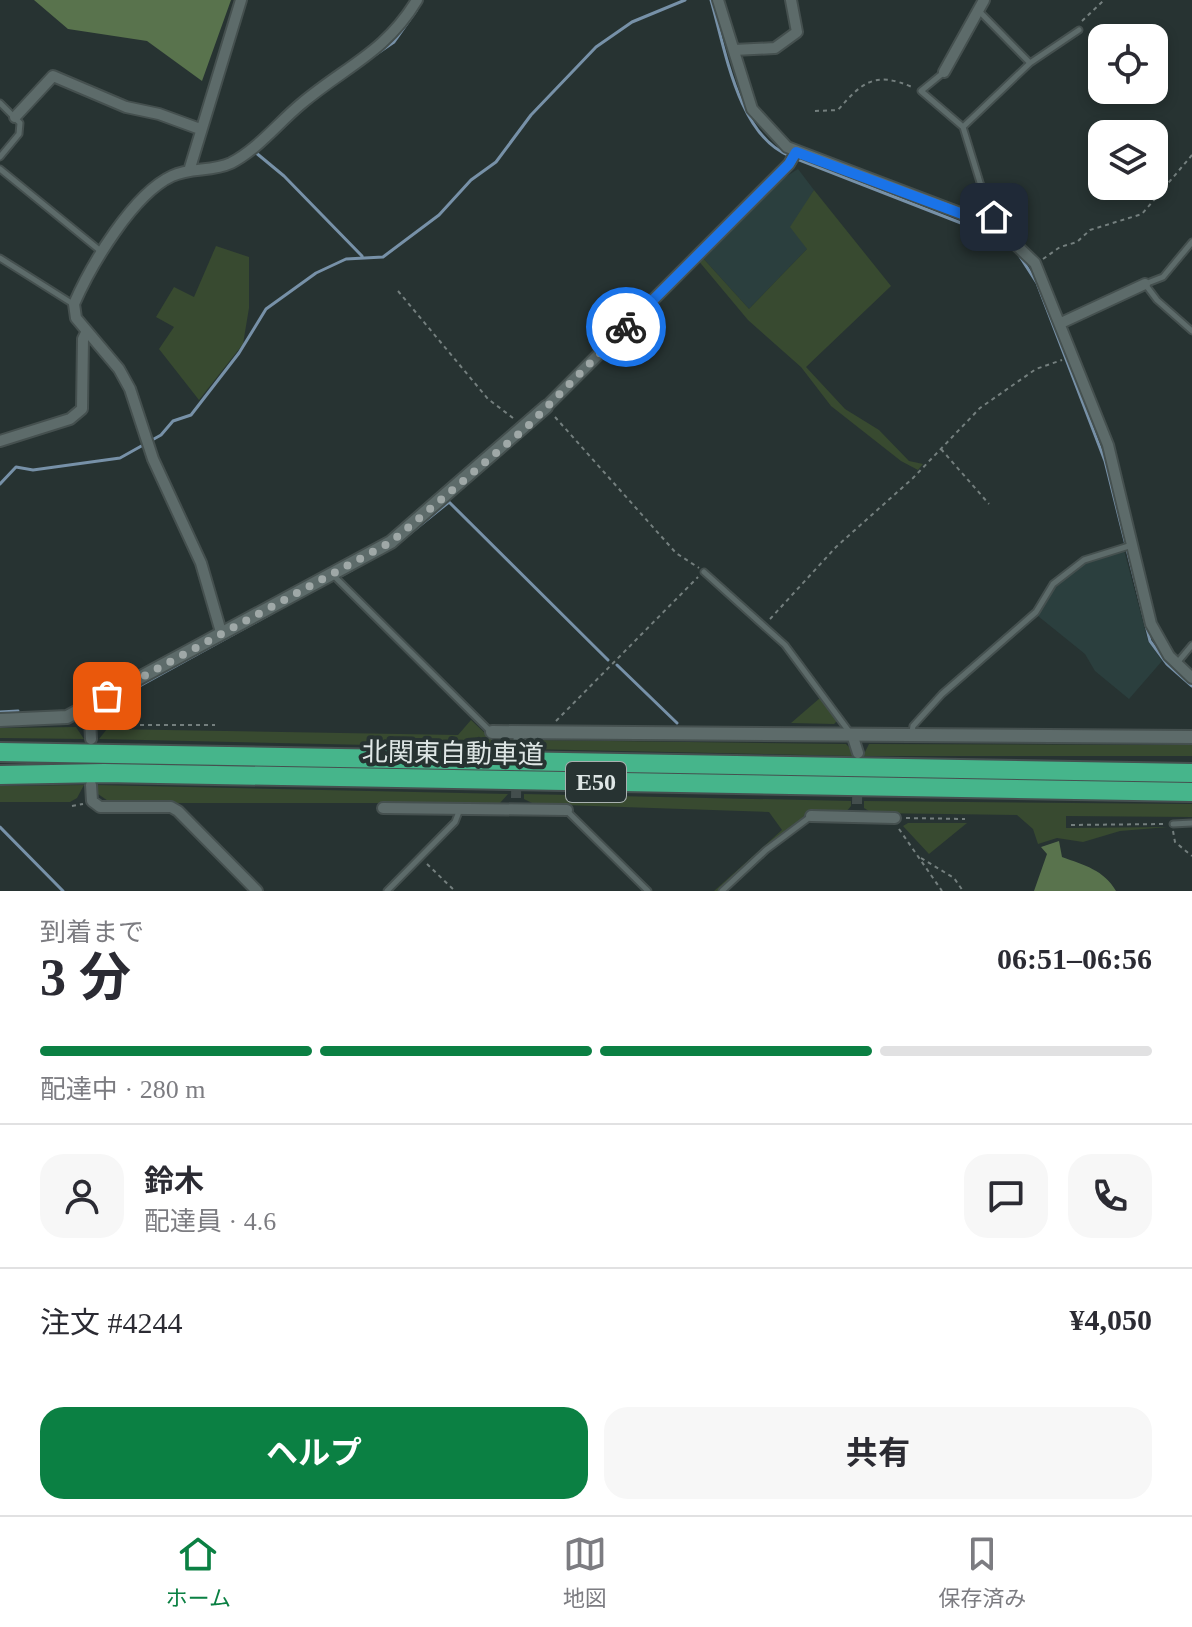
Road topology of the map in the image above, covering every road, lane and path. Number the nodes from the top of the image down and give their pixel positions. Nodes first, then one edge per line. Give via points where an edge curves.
1 (241, 0) edge
2 (417, 0) edge
3 (718, 0) edge
4 (791, 0) edge
5 (1104, 0) edge
6 (982, 5) edge
7 (1079, 30) joint
8 (734, 50) junction
9 (1030, 63) junction
10 (944, 72) joint
11 (921, 91) junction
12 (0, 103) edge
13 (815, 111) dead end
14 (15, 117) junction
15 (963, 127) junction
16 (200, 129) junction
17 (796, 152) junction
18 (1192, 155) edge
19 (0, 157) edge
20 (0, 169) edge
21 (189, 171) junction
22 (997, 227) junction
23 (1192, 242) edge
24 (104, 253) junction
25 (0, 258) edge
26 (1035, 263) junction
27 (1145, 284) junction
28 (398, 291) dead end
29 (74, 304) junction
30 (1061, 323) junction
31 (1192, 331) edge
32 (86, 333) junction
33 (1074, 357) junction
34 (546, 407) junction
35 (528, 426) junction
36 (0, 441) edge
37 (940, 448) junction
38 (989, 504) dead end
39 (1132, 545) junction
40 (704, 572) junction
41 (333, 574) junction
42 (764, 625) junction
43 (221, 632) junction
44 (1192, 645) edge
45 (1176, 663) junction
46 (1192, 678) edge
47 (83, 710) junction
48 (0, 720) edge
49 (91, 725) junction
50 (215, 725) dead end
51 (492, 732) joint
52 (519, 733) junction
53 (554, 733) junction
54 (852, 734) junction
55 (911, 737) junction
56 (1192, 737) edge
57 (91, 739) dead end
58 (518, 747) tunnel mouth
59 (0, 752) edge
60 (858, 753) tunnel mouth
61 (1192, 773) edge
62 (0, 775) edge
63 (91, 785) dead end
64 (1192, 792) edge
65 (857, 804) tunnel mouth
66 (383, 808) dead end
67 (460, 808) junction
68 (567, 810) joint
69 (811, 816) joint
70 (855, 816) junction
71 (895, 818) junction
72 (965, 819) dead end
73 (1192, 823) edge
74 (1173, 824) junction
75 (1071, 825) dead end
76 (917, 855) junction
77 (1192, 856) edge
78 (421, 857) junction
79 (257, 891) edge
80 (387, 891) edge
81 (455, 891) edge
82 (648, 891) edge
83 (722, 891) edge
84 (942, 891) edge
85 (963, 891) edge

1 - 16 street
2 - 21 street via 382,46 301,104 248,153 218,168
3 - 8 street
4 - 8 street via 797,32 775,48
5 - 7 path
6 - 9 lane
6 - 10 street
7 - 9 lane
8 - 17 street via 752,109
9 - 15 lane
10 - 11 lane
11 - 13 path via 868,80 838,110
11 - 15 lane
12 - 14 lane
14 - 16 street via 53,76 126,107
14 - 19 lane via 19,134
15 - 22 lane
16 - 21 street
17 - 22 street
17 - 34 street
18 - 26 path via 1142,214 1090,230
20 - 24 lane
21 - 24 street via 145,195 127,213
22 - 26 street
23 - 27 lane via 1163,277
24 - 29 street
25 - 29 lane
26 - 30 street
27 - 30 street
27 - 31 lane
28 - 35 path via 488,399
29 - 32 street
30 - 33 street
32 - 36 street via 82,409 70,419
32 - 43 street via 130,389 147,442 201,563
33 - 37 path via 1025,377 980,408
33 - 39 street via 1108,445
34 - 35 street
34 - 40 path via 676,553
35 - 41 street via 391,542
37 - 38 path
37 - 42 path
39 - 45 street via 1151,624
39 - 55 lane via 1084,560 1053,584 1036,612 942,694 913,726
40 - 42 lane
40 - 53 path via 561,715
41 - 43 street
41 - 51 lane
42 - 54 lane
43 - 47 street
44 - 45 lane
45 - 46 street
47 - 48 street via 59,719
47 - 49 street
49 - 50 path
49 - 57 street
51 - 52 street
52 - 53 street
52 - 58 street
53 - 54 street
54 - 55 street
54 - 60 street
55 - 56 street
59 - 61 highway, 北関東自動車道 / E50
62 - 64 highway, 北関東自動車道 / E50
63 - 79 street via 92,801 100,807 178,811
65 - 70 street
66 - 67 street
67 - 68 street via 516,803
67 - 78 lane via 455,822
68 - 82 lane
69 - 70 street
69 - 83 lane
70 - 71 street
71 - 72 path
71 - 76 path
73 - 74 lane
74 - 75 path
74 - 77 path via 1175,842
76 - 84 path
76 - 85 path via 954,878
78 - 80 lane
78 - 81 path

